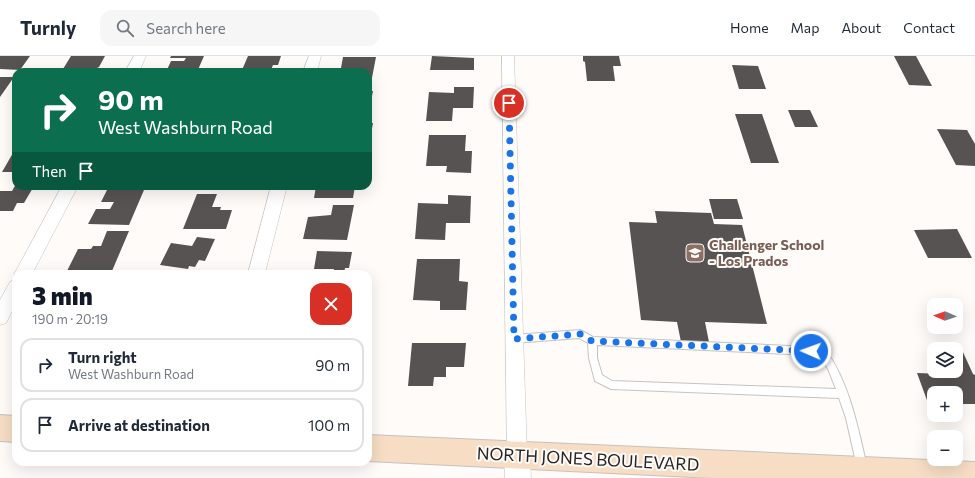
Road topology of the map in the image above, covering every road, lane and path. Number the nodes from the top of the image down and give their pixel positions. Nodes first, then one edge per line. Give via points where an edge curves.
1 (140, 56) edge
2 (315, 56) edge
3 (508, 56) edge
4 (134, 68) edge
5 (311, 68) edge
6 (68, 190) edge
7 (279, 190) edge
8 (25, 270) edge
9 (257, 270) edge
10 (12, 294) edge
11 (0, 317) edge
12 (514, 339) junction
13 (592, 341) junction
14 (843, 394) junction
15 (0, 428) edge
16 (12, 429) edge
17 (372, 449) edge
18 (518, 467) edge
19 (863, 471) junction
20 (975, 476) edge

1 - 4 street
2 - 5 street
3 - 12 street
6 - 8 street
7 - 9 street
10 - 11 street
12 - 13 lane via 580,334
12 - 18 street
13 - 14 lane via 811,351 824,355
13 - 14 lane via 598,378 611,385
14 - 19 lane
15 - 16 main road
17 - 18 main road, NORTH JONES BOULEVARD
18 - 19 main road, NORTH JONES BOULEVARD
19 - 20 main road, NORTH JONES BOULEVARD

